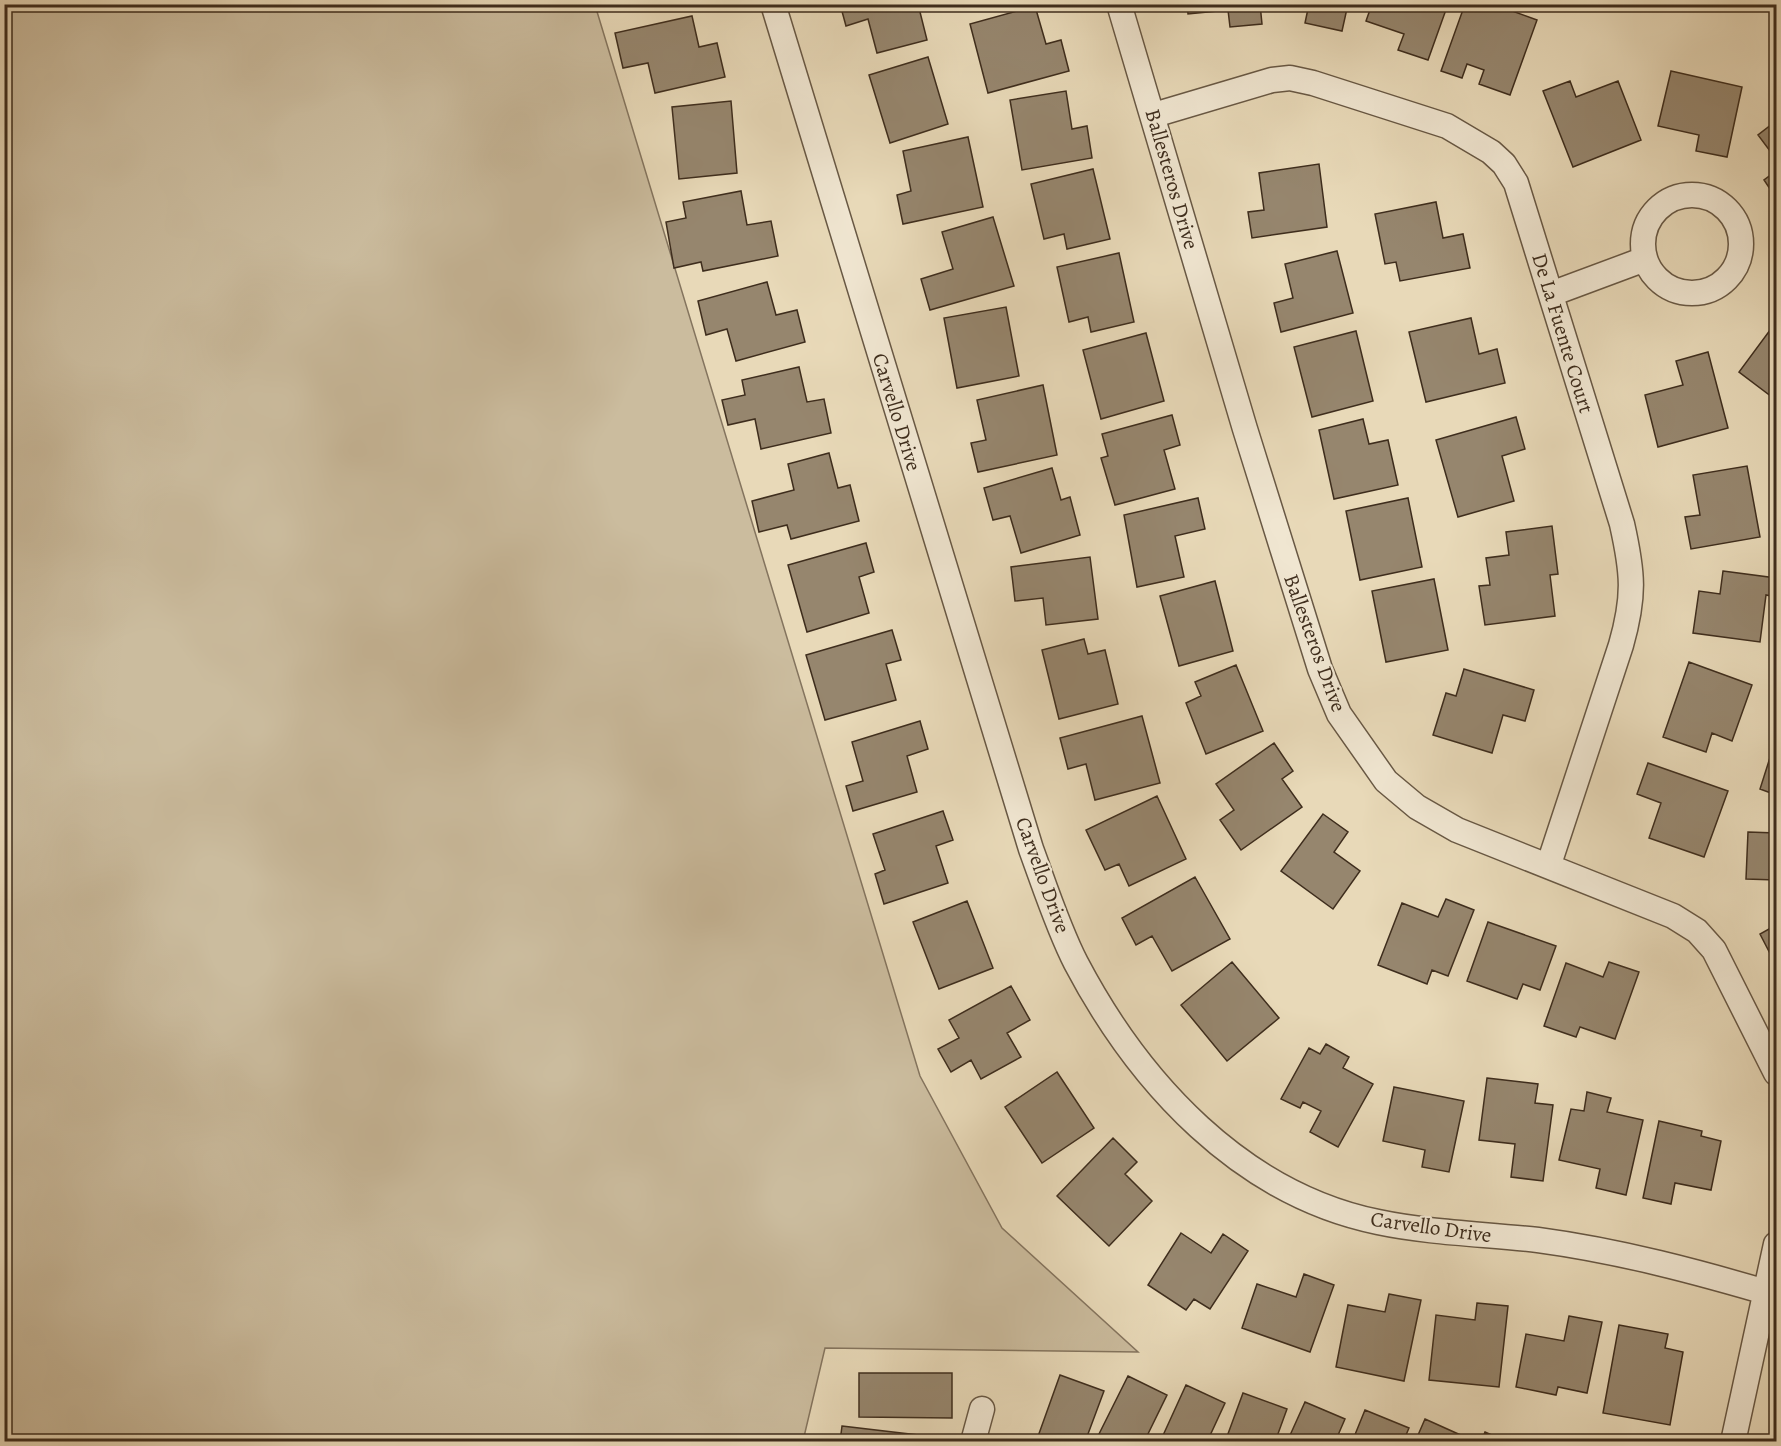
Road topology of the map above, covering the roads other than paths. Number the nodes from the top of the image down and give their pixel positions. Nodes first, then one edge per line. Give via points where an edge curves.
1 (773, 4) edge
2 (1119, 4) edge
3 (1154, 115) junction
4 (1645, 259) junction
5 (1551, 294) junction
6 (1549, 864) junction
7 (1776, 1073) edge
8 (1776, 1244) edge
9 (1771, 1293) edge
10 (982, 1409) dead end
11 (973, 1442) edge
12 (1733, 1442) edge

1 - 9 street, Carvello Drive via 1030,849 1076,962 1142,1064 1189,1118 1228,1154 1276,1184 1325,1207 1378,1222 1539,1241 1660,1262
2 - 3 street, Ballesteros Drive
3 - 5 street, De La Fuente Court via 1290,78 1447,126 1491,152 1516,183
3 - 6 street, Ballesteros Drive via 1245,429 1320,669 1339,714 1386,781 1417,807 1457,830
4 - 4 street via 1646,225 1669,200 1703,195 1719,202 1740,229 1742,244 1736,267 1721,285 1707,291 1691,294 1662,284
4 - 5 street
5 - 6 street, De La Fuente Court via 1622,524 1632,587 1631,611 1621,645
6 - 7 street, Ballesteros Drive via 1673,916 1697,931 1714,950
8 - 9 street
9 - 12 street
10 - 11 street

